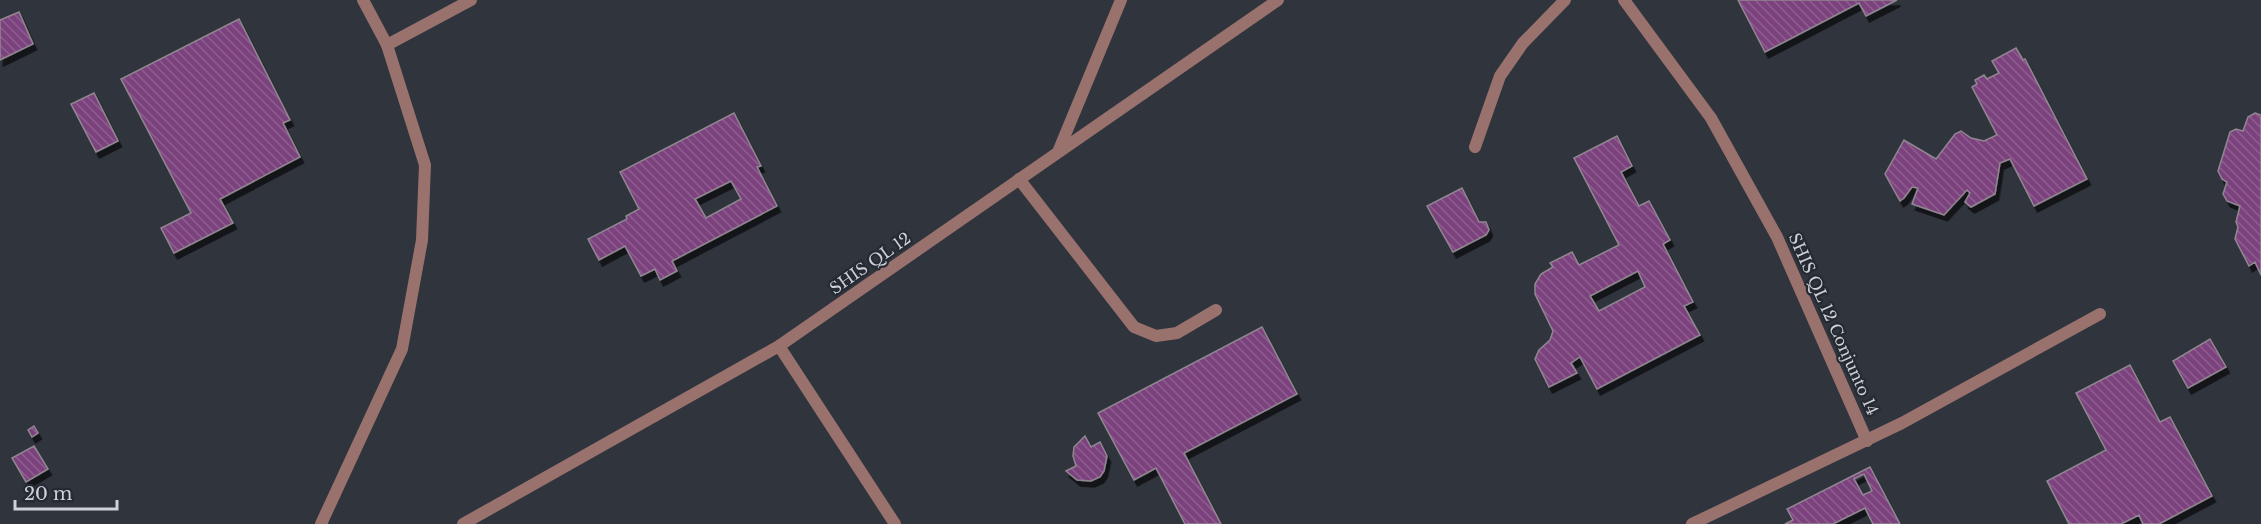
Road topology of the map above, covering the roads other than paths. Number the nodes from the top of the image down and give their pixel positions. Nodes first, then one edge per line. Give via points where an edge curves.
1 (363, 0) edge
2 (471, 0) edge
3 (1121, 0) edge
4 (1278, 0) edge
5 (1565, 0) edge
6 (1624, 0) edge
7 (387, 45) junction
8 (1475, 147) dead end
9 (1057, 153) junction
10 (1020, 179) junction
11 (1216, 310) dead end
12 (2100, 314) dead end
13 (779, 346) junction
14 (1867, 441) junction
15 (321, 524) edge
16 (463, 524) edge
17 (895, 524) edge
18 (1692, 524) edge

1 - 7 street
2 - 7 street
3 - 9 street
4 - 9 street, SHIS QL 12
5 - 8 street via 1523,43 1500,76
6 - 14 street, SHIS QL 12 Conjunto 14 via 1711,118 1777,237
7 - 15 street via 425,165 422,240 402,349
9 - 10 street, SHIS QL 12
10 - 11 street via 1134,327 1156,336 1177,333
10 - 13 street, SHIS QL 12
12 - 14 street, SHIS QL 12 Conjunto 14
13 - 16 street, SHIS QL 12
13 - 17 street
14 - 18 street

